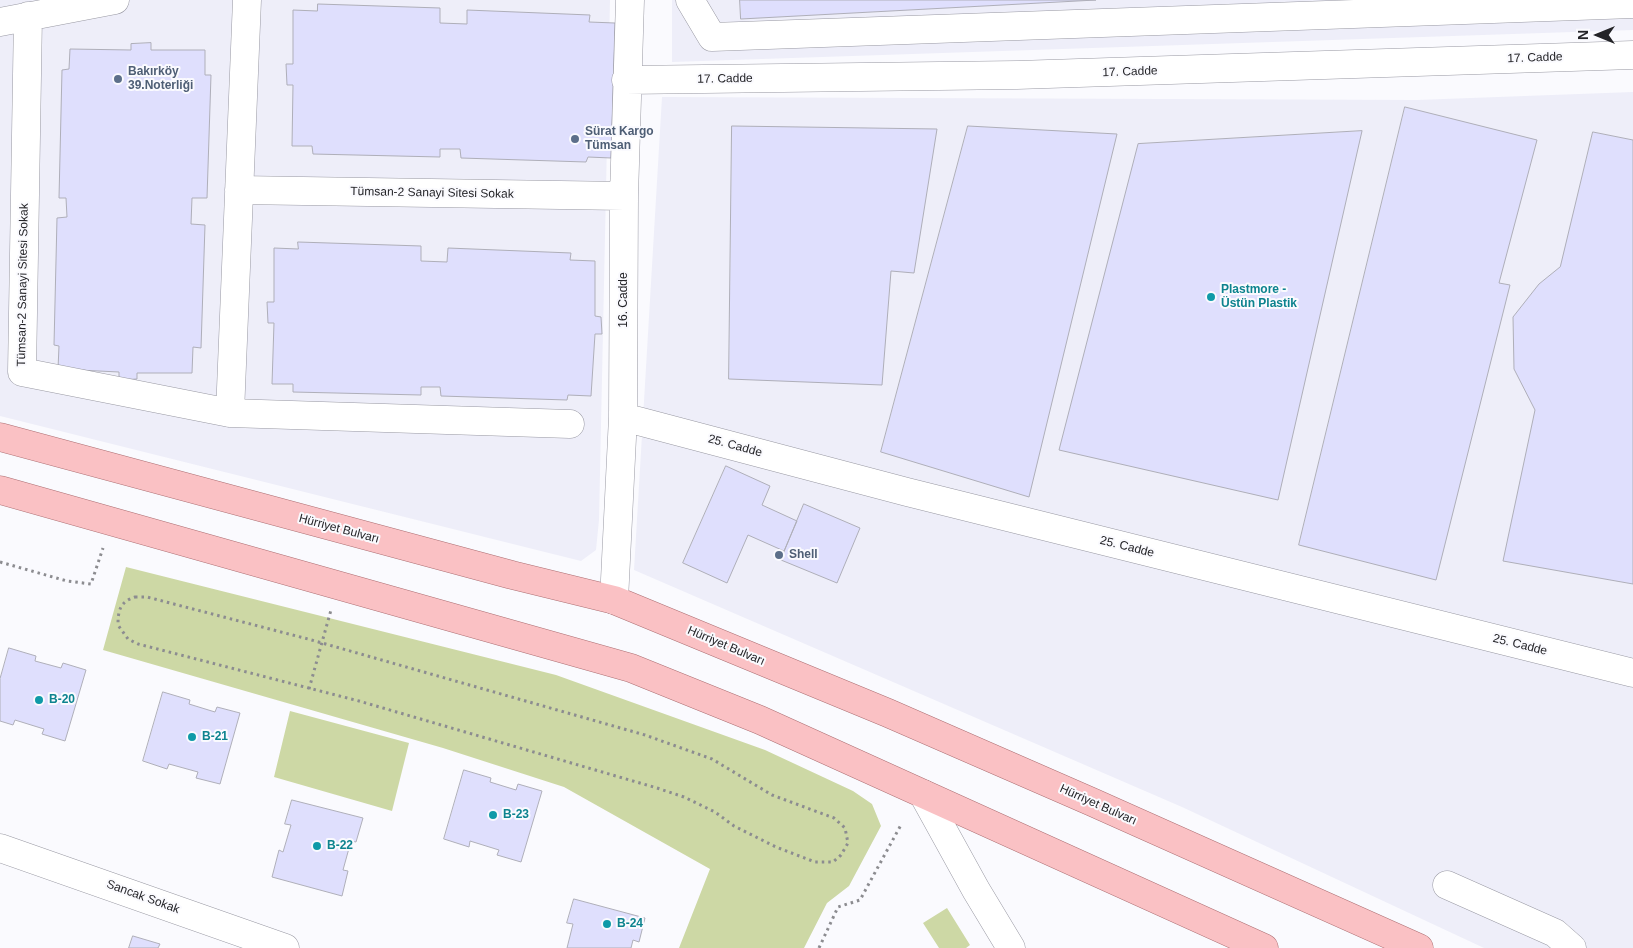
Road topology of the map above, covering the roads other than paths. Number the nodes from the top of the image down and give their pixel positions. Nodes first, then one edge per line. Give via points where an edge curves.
1 (114, 0) edge
2 (247, 0) edge
3 (630, 0) edge
4 (690, 0) edge
5 (1633, 4) edge
6 (28, 16) junction
7 (0, 22) edge
8 (1633, 55) edge
9 (626, 80) junction
10 (239, 190) junction
11 (624, 196) junction
12 (230, 413) junction
13 (623, 417) junction
14 (570, 424) dead end
15 (0, 437) edge
16 (0, 490) edge
17 (614, 600) junction
18 (1633, 673) edge
19 (923, 794) junction
20 (0, 848) edge
21 (1447, 885) dead end
22 (285, 948) edge
23 (1011, 948) edge
24 (1264, 948) edge
25 (1419, 948) edge
26 (1572, 948) edge

1 - 6 street
2 - 10 street
3 - 9 street, 16. Cadde
4 - 5 street via 712,37
6 - 7 street
6 - 12 street, Tümsan-2 Sanayi Sitesi Sokak via 22,372
8 - 9 street, 17. Cadde via 1017,75
9 - 11 street, 16. Cadde
10 - 11 street, Tümsan-2 Sanayi Sitesi Sokak
10 - 12 street
11 - 13 street, 16. Cadde
12 - 14 street, Tümsan-2 Sanayi Sitesi Sokak
13 - 17 street, 16. Cadde
13 - 18 street, 25. Cadde via 935,499
15 - 17 main road, Hürriyet Bulvarı
16 - 19 main road via 631,668 760,720
17 - 25 main road, Hürriyet Bulvarı via 1056,786
19 - 23 street
19 - 24 main road
20 - 22 street, Sancak Sokak
21 - 26 street via 1556,933

